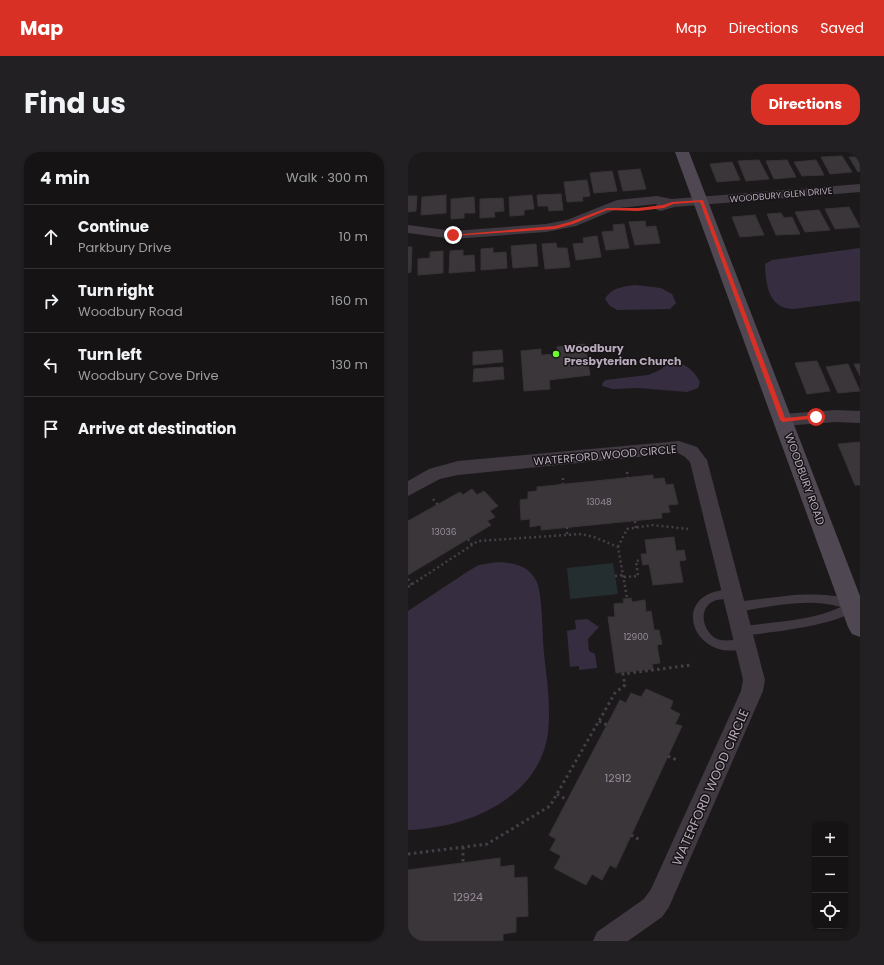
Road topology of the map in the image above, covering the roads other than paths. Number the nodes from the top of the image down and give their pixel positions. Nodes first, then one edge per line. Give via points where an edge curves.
1 (682, 152) edge
2 (860, 188) edge
3 (701, 201) junction
4 (408, 229) edge
5 (860, 417) edge
6 (783, 420) junction
7 (408, 489) edge
8 (734, 601) junction
9 (853, 606) junction
10 (860, 627) edge
11 (743, 637) junction
12 (607, 941) edge

1 - 3 street, WOODBURY ROAD
2 - 3 street, WOODBURY GLEN DRIVE
3 - 4 street, WOODBURY GLEN DRIVE via 625,210 607,209 571,224 550,228 453,235
3 - 6 street, WOODBURY ROAD
5 - 6 street via 830,416
6 - 9 street, WOODBURY ROAD
7 - 8 street, WATERFORD WOOD CIRCLE via 435,474 458,468 673,448 686,449 698,460
8 - 9 lane via 820,598 837,600
8 - 11 street, WATERFORD WOOD CIRCLE
8 - 11 lane via 714,596 701,604 698,612 700,629 713,642 721,645 730,646
9 - 10 street, WOODBURY ROAD
9 - 11 lane via 827,618
11 - 12 street, WATERFORD WOOD CIRCLE via 754,680 752,691 666,888 653,908

